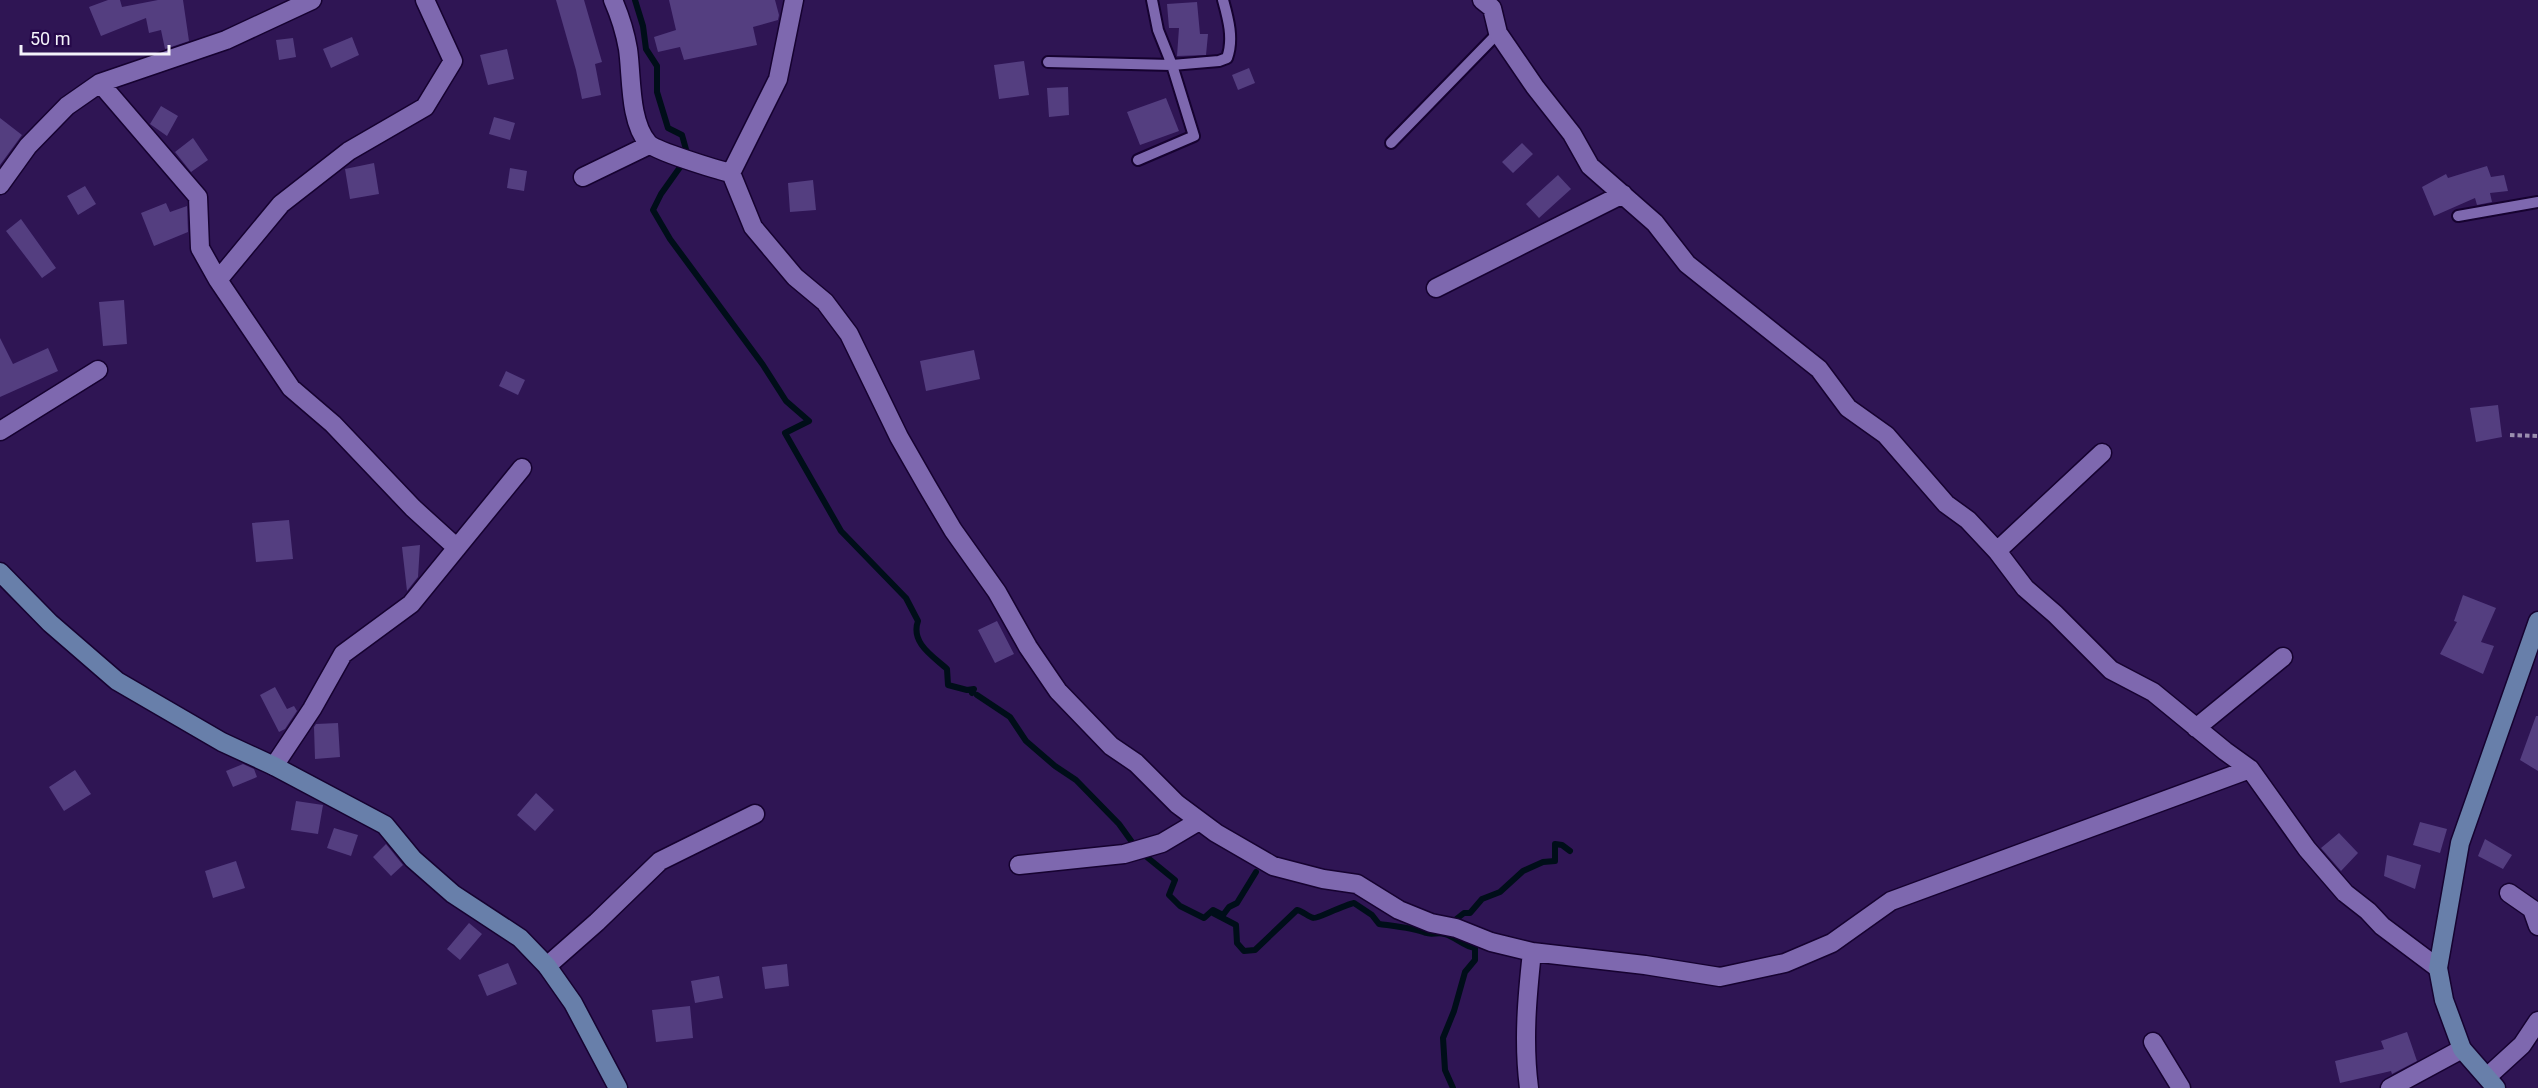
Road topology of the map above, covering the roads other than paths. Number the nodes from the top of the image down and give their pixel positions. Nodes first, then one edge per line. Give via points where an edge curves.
1 (312, 0) edge
2 (425, 0) edge
3 (613, 0) edge
4 (794, 0) edge
5 (1152, 0) edge
6 (1222, 0) edge
7 (1482, 0) edge
8 (1498, 33) junction
9 (1048, 63) dead end
10 (1173, 64) junction
11 (100, 83) junction
12 (1392, 143) dead end
13 (649, 145) junction
14 (1138, 159) dead end
15 (730, 173) junction
16 (583, 177) dead end
17 (0, 185) edge
18 (1623, 194) junction
19 (2538, 202) edge
20 (2458, 216) dead end
21 (218, 280) junction
22 (1436, 288) dead end
23 (98, 370) dead end
24 (0, 431) edge
25 (2102, 453) dead end
26 (522, 468) dead end
27 (457, 548) junction
28 (1997, 551) junction
29 (0, 572) edge
30 (2538, 621) edge
31 (2283, 657) dead end
32 (2196, 728) junction
33 (274, 766) junction
34 (2250, 769) junction
35 (755, 814) dead end
36 (1199, 821) junction
37 (1019, 865) dead end
38 (2509, 893) dead end
39 (2538, 926) edge
40 (1532, 952) junction
41 (547, 966) junction
42 (2438, 968) junction
43 (2538, 1021) edge
44 (2153, 1042) dead end
45 (2462, 1049) junction
46 (2491, 1083) edge
47 (618, 1088) edge
48 (1528, 1088) edge
49 (2181, 1088) edge
50 (2390, 1088) edge

1 - 11 street via 226,40
2 - 21 street via 453,61 425,106 349,151 281,204
3 - 13 street via 627,46 633,104
4 - 15 street via 778,79
5 - 10 lane via 1158,30
6 - 10 lane via 1229,34 1227,58
7 - 8 street via 1492,8
8 - 12 lane
8 - 18 street via 1572,134 1590,166
9 - 10 lane
10 - 14 lane via 1194,136
11 - 17 street via 67,106 28,146
11 - 21 street via 198,197 200,248
13 - 15 street
13 - 16 street
15 - 36 street via 753,227 795,277 825,302 849,334 927,486 1058,691 1112,746
18 - 22 street
18 - 28 street via 1655,223 1687,264 1819,369 1848,408 1886,435 1946,504 1968,520
19 - 20 lane
21 - 27 street via 291,388 333,424
23 - 24 street
25 - 28 street
26 - 27 street
27 - 33 street via 411,604 343,654
28 - 32 street via 2025,588 2111,670 2153,692
29 - 33 main road via 50,623 117,681 222,742
30 - 42 main road via 2460,843
31 - 32 street
32 - 34 street
33 - 41 main road via 385,825 413,860 453,894 520,938
34 - 40 street via 1891,901 1832,943 1785,963 1720,977
34 - 42 street via 2307,849 2345,893
35 - 41 street via 660,861
36 - 37 street via 1162,843 1124,854
36 - 40 street via 1273,866 1357,884 1399,910 1431,923
38 - 39 street via 2532,909
40 - 48 street via 1524,1052
41 - 47 main road via 573,1003
42 - 45 main road via 2444,1000
43 - 46 street
44 - 49 street
45 - 46 main road
45 - 50 street

